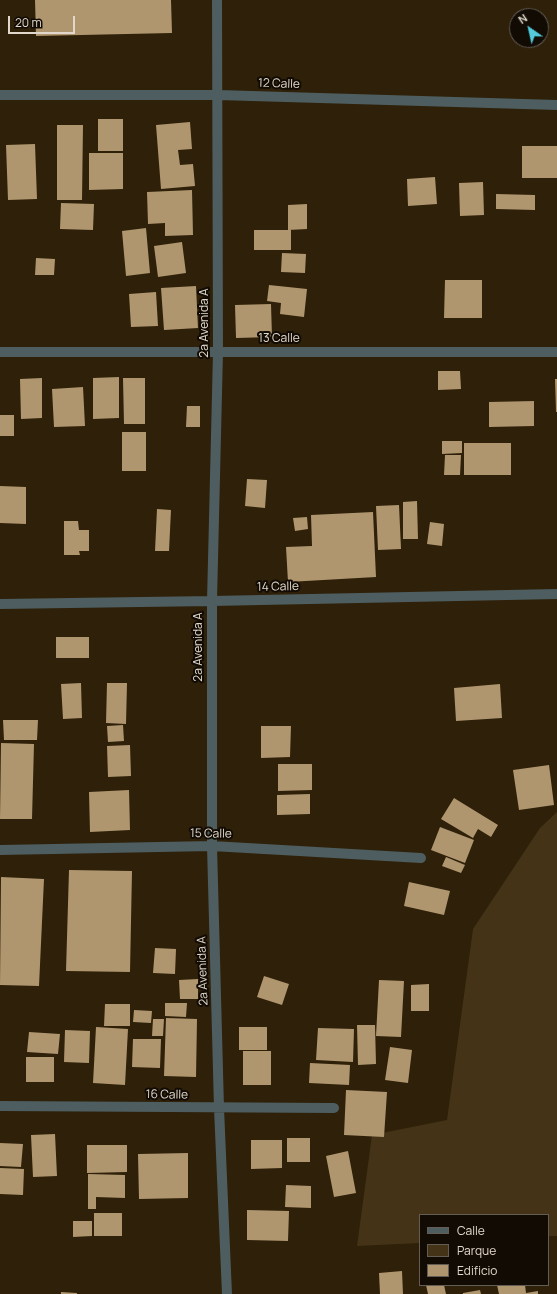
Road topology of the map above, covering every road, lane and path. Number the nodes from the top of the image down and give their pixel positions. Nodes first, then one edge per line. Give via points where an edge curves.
1 (217, 0) edge
2 (0, 95) edge
3 (218, 95) junction
4 (557, 105) edge
5 (0, 352) edge
6 (218, 352) junction
7 (557, 352) edge
8 (557, 594) edge
9 (212, 601) junction
10 (0, 604) edge
11 (212, 846) junction
12 (0, 850) edge
13 (421, 858) dead end
14 (0, 1106) edge
15 (219, 1108) junction
16 (334, 1108) dead end
17 (227, 1294) edge

1 - 3 street, 2a Avenida A
2 - 3 street, 12 Calle
3 - 4 street, 12 Calle
3 - 6 street, 2a Avenida A
5 - 6 street, 13 Calle
6 - 7 street, 13 Calle
6 - 9 street, 2a Avenida A
8 - 9 street, 14 Calle
9 - 10 street, 14 Calle
9 - 11 street, 2a Avenida A
11 - 12 street, 15 Calle
11 - 13 street, 15 Calle
11 - 15 street, 2a Avenida A
14 - 15 street, 16 Calle
15 - 16 street, 16 Calle
15 - 17 street, 2a Avenida A

